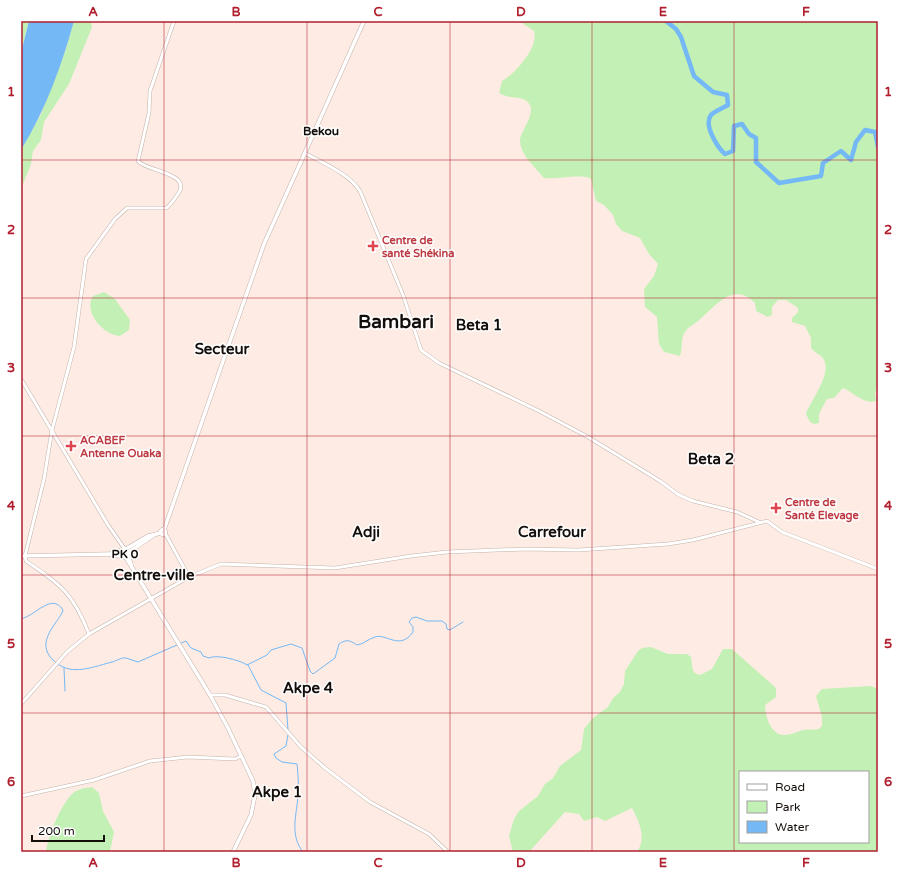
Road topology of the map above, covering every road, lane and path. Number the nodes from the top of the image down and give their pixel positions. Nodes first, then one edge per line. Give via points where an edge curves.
1 (174, 21) edge
2 (364, 21) edge
3 (305, 153) junction
4 (21, 379) edge
5 (52, 430) junction
6 (760, 522) junction
7 (163, 532) junction
8 (125, 552) junction
9 (108, 554) junction
10 (23, 556) edge
11 (878, 569) edge
12 (189, 577) junction
13 (151, 599) junction
14 (89, 634) junction
15 (210, 695) junction
16 (21, 704) edge
17 (242, 756) junction
18 (21, 796) edge
19 (233, 852) edge
20 (448, 852) edge

1 - 5 street via 150,91 149,113 138,161 146,168 175,177 179,181 180,191 166,208 127,208 114,219 86,259 74,346
2 - 3 main road
3 - 6 street via 344,174 360,191 403,295 422,350 428,356 588,437 680,495 737,512
3 - 7 main road via 264,244
4 - 5 street
5 - 8 street
5 - 10 street via 44,479
6 - 11 street via 767,521 782,532
6 - 12 street via 729,532 668,544 578,550 447,552 335,568 226,563
7 - 8 main road
7 - 12 street
8 - 9 main road
8 - 9 main road
8 - 13 main road
9 - 10 main road
10 - 14 street via 26,561 62,586 82,616
12 - 13 street
13 - 14 street
13 - 15 main road
14 - 16 street via 55,666
15 - 17 main road
15 - 20 street via 225,695 266,707 325,768 370,802 429,834
17 - 18 street via 235,759 188,757 150,760 94,780
17 - 19 main road via 254,782 255,795 251,815

